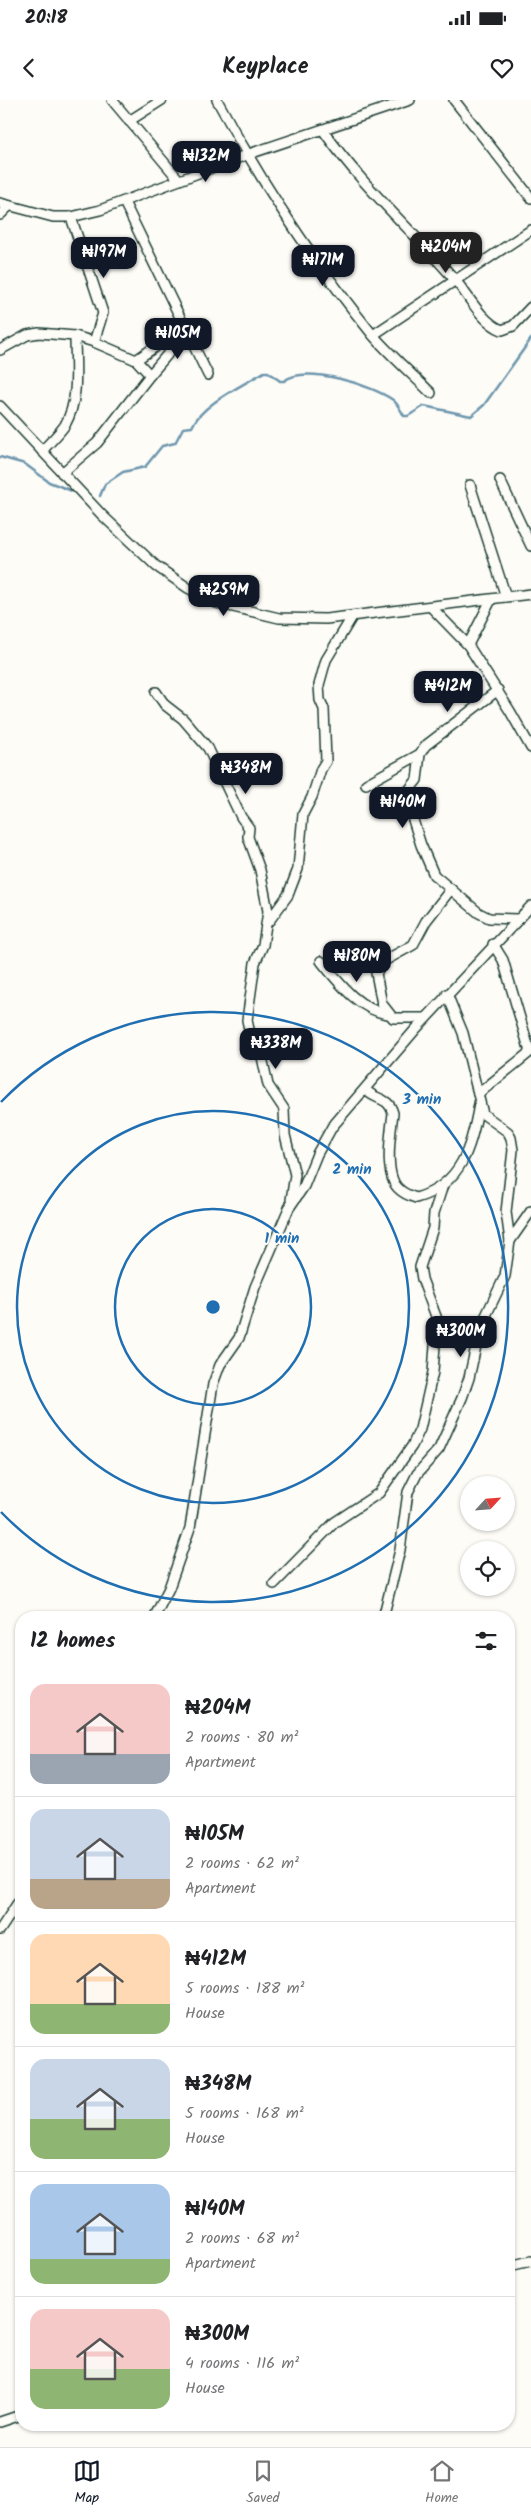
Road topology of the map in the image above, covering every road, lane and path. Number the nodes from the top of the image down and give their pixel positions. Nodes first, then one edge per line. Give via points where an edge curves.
1 (112, 100) edge
2 (162, 100) edge
3 (216, 100) edge
4 (410, 100) edge
5 (454, 100) edge
6 (129, 121) junction
7 (323, 130) junction
8 (246, 155) junction
9 (179, 180) junction
10 (531, 198) edge
11 (124, 202) junction
12 (4, 204) edge
13 (0, 215) edge
14 (71, 217) junction
15 (531, 230) edge
16 (456, 281) junction
17 (531, 307) edge
18 (183, 328) junction
19 (373, 335) junction
20 (75, 336) junction
21 (94, 342) junction
22 (0, 350) edge
23 (136, 360) junction
24 (150, 375) junction
25 (208, 375) dead end
26 (431, 393) dead end
27 (0, 406) edge
28 (42, 451) junction
29 (62, 473) junction
30 (500, 480) dead end
31 (470, 485) dead end
32 (531, 546) edge
33 (531, 594) edge
34 (506, 597) junction
35 (490, 600) junction
36 (431, 607) junction
37 (352, 617) junction
38 (468, 645) junction
39 (498, 690) junction
40 (156, 692) dead end
41 (531, 748) edge
42 (420, 754) junction
43 (366, 784) dead end
44 (451, 888) junction
45 (531, 906) edge
46 (517, 919) junction
47 (267, 926) junction
48 (494, 944) junction
49 (321, 961) dead end
50 (448, 994) junction
51 (388, 1014) junction
52 (426, 1018) junction
53 (528, 1061) edge
54 (366, 1090) junction
55 (479, 1098) junction
56 (443, 1185) junction
57 (289, 1208) junction
58 (531, 1211) edge
59 (510, 1241) junction
60 (274, 1584) dead end
61 (157, 1611) edge
62 (385, 1611) edge
63 (15, 1907) edge
64 (0, 1930) edge
65 (531, 2261) edge
66 (515, 2265) edge
67 (15, 2417) edge
68 (0, 2422) edge

1 - 6 street
2 - 6 street
3 - 8 street
4 - 7 street
5 - 10 street
6 - 9 street
7 - 8 street
7 - 16 street via 342,158
8 - 9 street
8 - 19 street via 294,230
9 - 11 street
11 - 14 street
11 - 18 street
12 - 13 street
12 - 14 street via 53,217
14 - 21 street via 103,313
15 - 16 street
16 - 17 street via 492,326 502,330 513,326
16 - 19 street
18 - 23 street
18 - 24 street
18 - 25 street
19 - 26 street
20 - 21 street
20 - 22 street via 27,335
20 - 28 street via 72,410 64,426
21 - 23 street
23 - 24 street
24 - 29 street via 97,443
27 - 28 street
28 - 29 street
29 - 37 street via 156,566 216,603 280,618
30 - 32 street
31 - 34 street
33 - 34 street
34 - 35 street
35 - 36 street
35 - 38 street
36 - 37 street
36 - 38 street
37 - 47 street via 326,660 319,685 324,709 326,761 304,814 298,869 288,895
38 - 39 street
39 - 41 street
39 - 42 street via 425,746
40 - 47 street via 208,748 249,828 248,837 266,894
42 - 43 street
42 - 44 street via 417,780 405,795 434,875
44 - 46 street via 488,918
44 - 51 street via 412,945 384,961 376,973 382,1004
45 - 46 street
46 - 48 street
47 - 57 street via 255,963 247,1020 262,1057 268,1085 284,1109 285,1135 295,1175
48 - 50 street
48 - 53 street via 503,960 530,1047
49 - 51 street via 354,997 376,1012
50 - 52 street
50 - 55 street via 463,1033
51 - 52 street via 393,1018
52 - 54 street
53 - 55 street via 506,1069
54 - 56 street via 371,1096 387,1100 391,1106 390,1158 398,1188 416,1198 431,1194
54 - 57 street via 332,1127 304,1186
55 - 56 street via 474,1132 466,1156
55 - 59 street via 483,1114 508,1132 511,1138 513,1150 506,1212
56 - 60 street via 435,1208 434,1228 420,1267 437,1319 433,1372 420,1429 379,1493 335,1522
57 - 61 street via 255,1287 239,1338 220,1365 213,1384 190,1528
58 - 59 street
59 - 62 street via 505,1276 480,1328 462,1398 438,1449 417,1474 408,1492 400,1550
63 - 64 street
65 - 66 street
67 - 68 street

